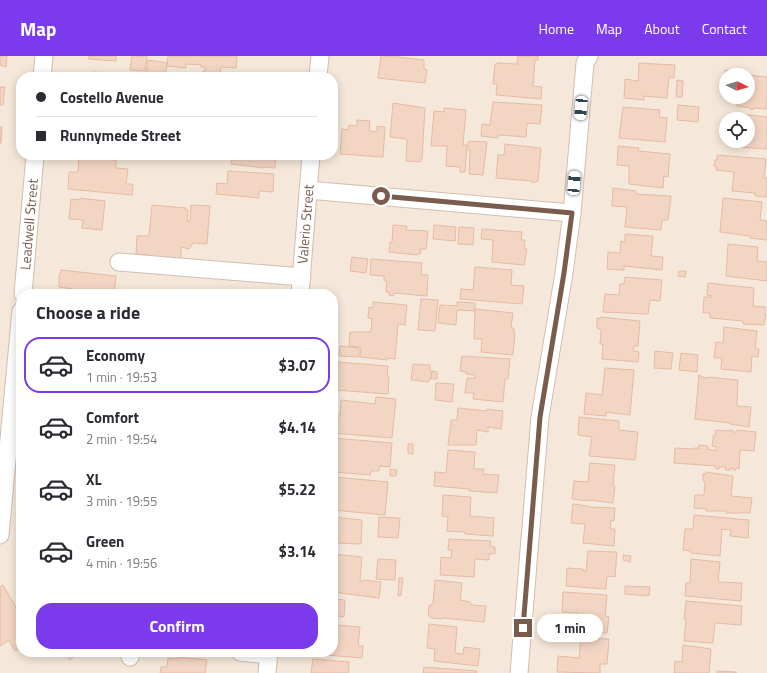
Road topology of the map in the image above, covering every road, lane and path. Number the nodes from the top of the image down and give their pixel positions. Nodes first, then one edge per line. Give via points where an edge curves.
1 (44, 56) edge
2 (320, 56) edge
3 (589, 56) edge
4 (42, 72) edge
5 (318, 72) edge
6 (35, 160) edge
7 (311, 160) edge
8 (308, 190) junction
9 (572, 213) junction
10 (119, 262) dead end
11 (302, 277) junction
12 (22, 289) edge
13 (301, 289) edge
14 (16, 364) edge
15 (0, 535) edge
16 (269, 657) edge
17 (267, 673) edge
18 (519, 673) edge

1 - 4 street
2 - 5 street
3 - 9 street via 585,63
6 - 12 street, Leadwell Street
7 - 8 street, Valerio Street
8 - 9 street
8 - 11 street, Valerio Street
9 - 18 street via 540,417
10 - 11 street
11 - 13 street, Valerio Street
14 - 15 street
16 - 17 street

